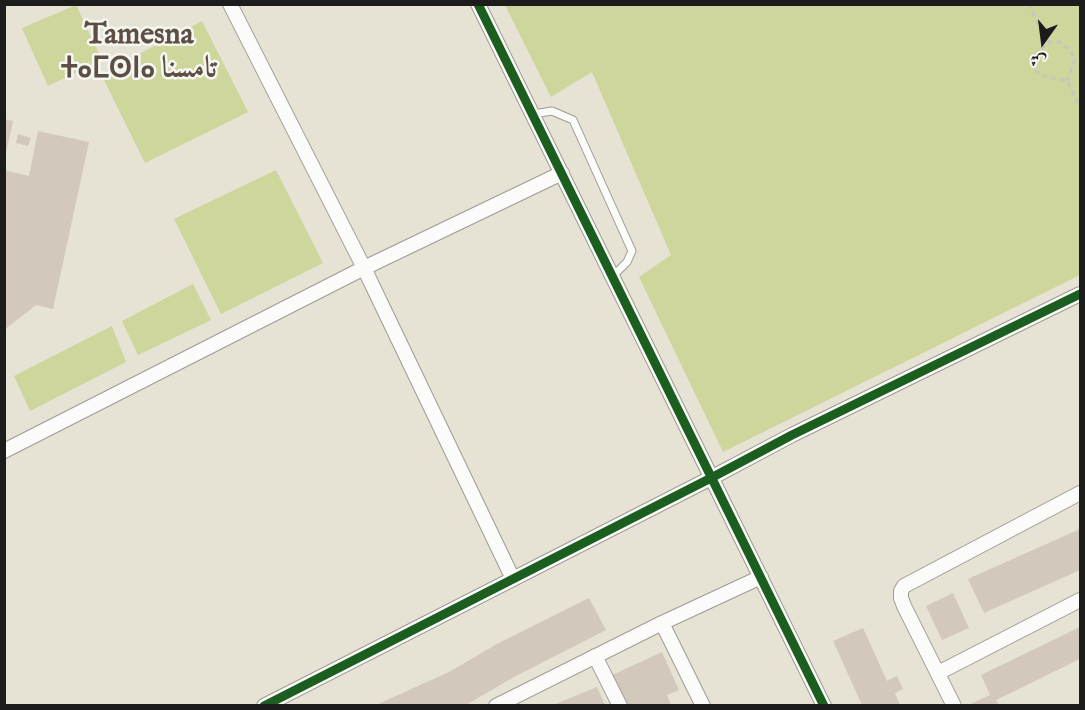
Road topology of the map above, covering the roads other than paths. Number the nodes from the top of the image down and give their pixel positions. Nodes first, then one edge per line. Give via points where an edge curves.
1 (230, 4) edge
2 (478, 4) edge
3 (533, 114) junction
4 (562, 173) junction
5 (364, 268) junction
6 (613, 276) junction
7 (1080, 294) edge
8 (4, 451) edge
9 (711, 478) junction
10 (1080, 493) edge
11 (760, 577) junction
12 (513, 579) junction
13 (1080, 600) edge
14 (662, 623) junction
15 (595, 656) junction
16 (938, 673) junction
17 (264, 705) edge
18 (496, 705) edge
19 (620, 705) edge
20 (703, 705) edge
21 (824, 705) edge
22 (954, 705) edge

1 - 5 street
2 - 3 street
3 - 4 street
3 - 6 lane via 552,111 573,120 632,251
4 - 5 street
4 - 6 street
5 - 8 street
5 - 12 street
6 - 9 street
7 - 9 street
9 - 11 street
9 - 12 street
10 - 16 street via 904,586 901,598
11 - 14 street
11 - 21 street
12 - 17 street
13 - 16 street
14 - 15 street
14 - 20 street
15 - 18 street
15 - 19 street
16 - 22 street

